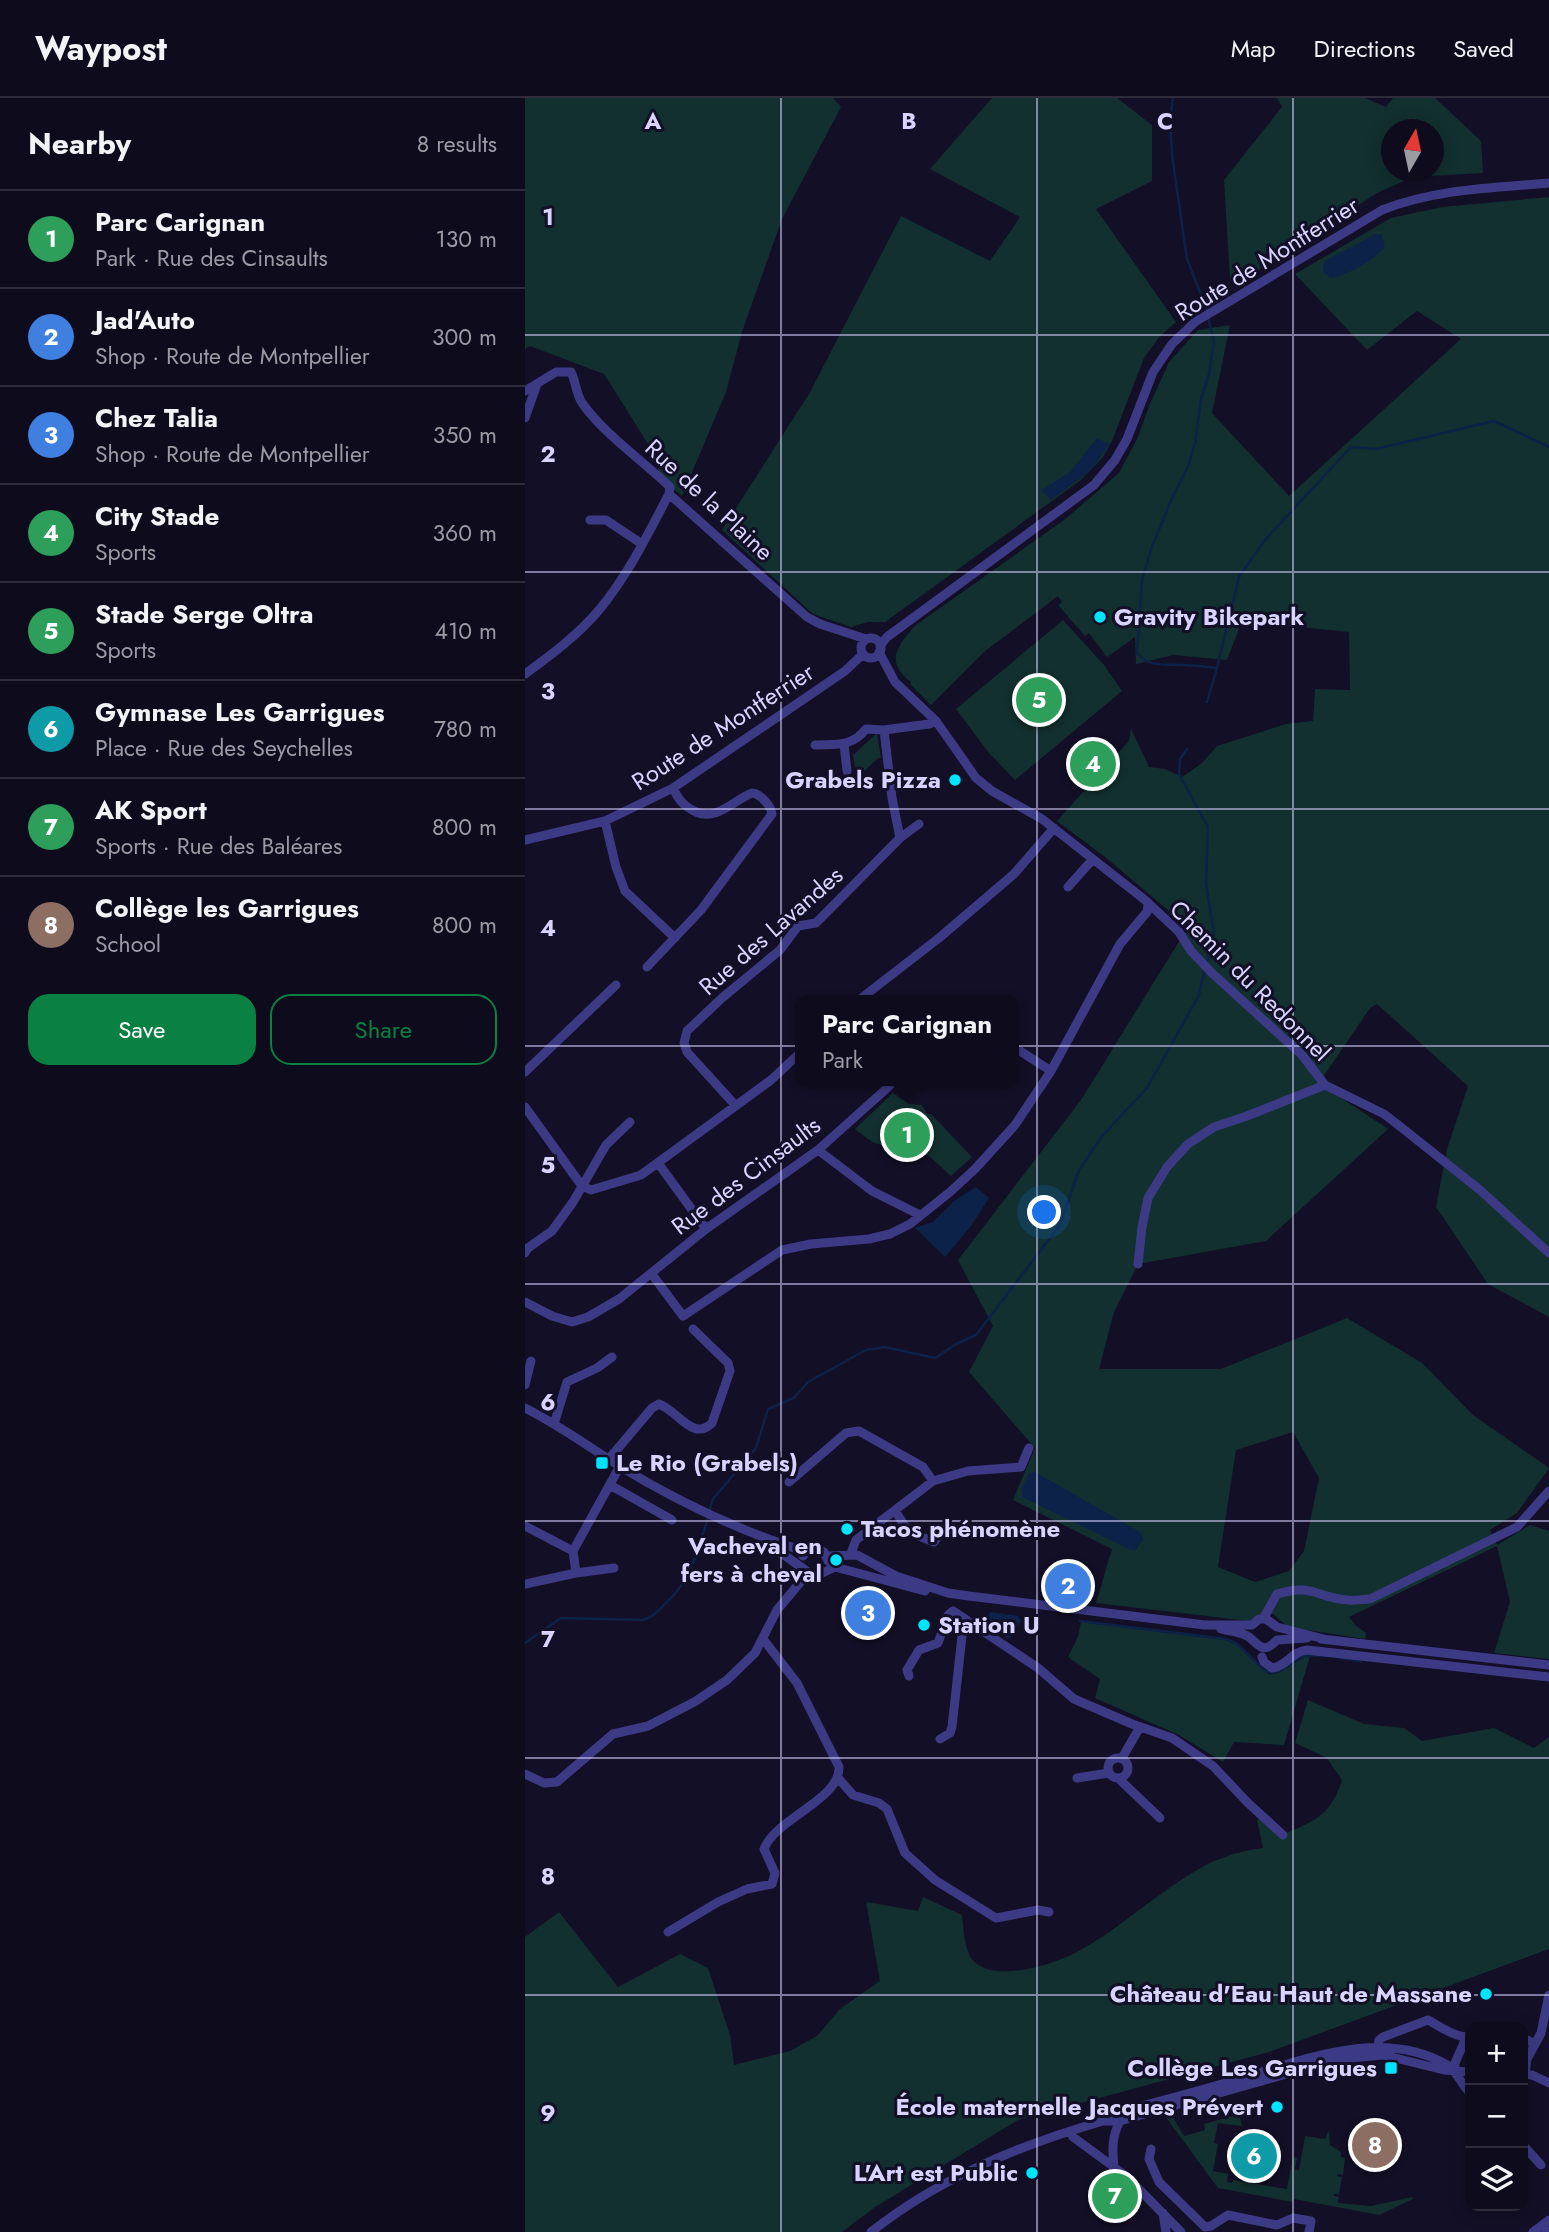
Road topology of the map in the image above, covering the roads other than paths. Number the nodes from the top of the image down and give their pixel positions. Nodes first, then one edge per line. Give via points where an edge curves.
1 (1549, 183) edge
2 (537, 384) junction
3 (525, 391) edge
4 (525, 418) edge
5 (669, 494) junction
6 (590, 520) dead end
7 (642, 544) junction
8 (870, 650) junction
9 (525, 674) edge
10 (936, 721) junction
11 (884, 730) junction
12 (844, 744) junction
13 (815, 745) dead end
14 (847, 771) dead end
15 (673, 789) junction
16 (605, 821) junction
17 (919, 824) dead end
18 (1053, 828) junction
19 (900, 838) junction
20 (525, 840) edge
21 (1093, 859) junction
22 (1068, 887) dead end
23 (1148, 905) junction
24 (675, 938) junction
25 (647, 967) dead end
26 (616, 985) dead end
27 (865, 995) edge
28 (1019, 1050) edge
29 (795, 1058) edge
30 (1051, 1071) junction
31 (525, 1072) edge
32 (1325, 1085) junction
33 (889, 1086) edge
34 (736, 1106) junction
35 (525, 1107) edge
36 (630, 1122) dead end
37 (818, 1150) junction
38 (658, 1163) junction
39 (582, 1186) junction
40 (920, 1216) junction
41 (706, 1229) junction
42 (525, 1253) edge
43 (1549, 1253) edge
44 (1138, 1264) dead end
45 (652, 1273) junction
46 (525, 1302) edge
47 (693, 1329) dead end
48 (612, 1357) dead end
49 (531, 1362) dead end
50 (525, 1385) edge
51 (525, 1408) edge
52 (554, 1424) junction
53 (1029, 1448) dead end
54 (609, 1459) junction
55 (620, 1466) junction
56 (933, 1481) junction
57 (789, 1482) dead end
58 (610, 1485) junction
59 (1549, 1491) edge
60 (895, 1511) junction
61 (672, 1520) dead end
62 (525, 1526) edge
63 (944, 1530) dead end
64 (762, 1539) junction
65 (573, 1551) junction
66 (806, 1552) junction
67 (851, 1553) junction
68 (827, 1556) junction
69 (871, 1564) junction
70 (614, 1568) dead end
71 (806, 1570) junction
72 (826, 1570) junction
73 (576, 1573) junction
74 (865, 1575) junction
75 (525, 1584) edge
76 (950, 1593) junction
77 (953, 1611) junction
78 (964, 1618) junction
79 (1266, 1619) junction
80 (1205, 1625) junction
81 (1252, 1625) junction
82 (1277, 1628) junction
83 (1250, 1637) junction
84 (763, 1639) junction
85 (1324, 1639) junction
86 (1277, 1640) junction
87 (1262, 1657) dead end
88 (1549, 1665) edge
89 (909, 1676) dead end
90 (1549, 1677) edge
91 (1140, 1727) junction
92 (940, 1739) dead end
93 (1122, 1758) junction
94 (1109, 1773) junction
95 (525, 1774) edge
96 (838, 1778) junction
97 (1077, 1778) dead end
98 (1118, 1778) junction
99 (1160, 1818) dead end
100 (1283, 1835) dead end
101 (1049, 1912) dead end
102 (668, 1932) dead end
103 (1549, 1995) edge
104 (1465, 2036) edge
105 (1528, 2040) edge
106 (1465, 2043) edge
107 (1535, 2044) junction
108 (1378, 2047) junction
109 (1528, 2057) edge
110 (1455, 2070) junction
111 (1465, 2071) edge
112 (1528, 2074) edge
113 (1549, 2083) edge
114 (1465, 2088) edge
115 (1103, 2120) junction
116 (1120, 2120) junction
117 (1070, 2131) junction
118 (1526, 2148) edge
119 (1151, 2149) dead end
120 (1541, 2165) dead end
121 (1114, 2167) junction
122 (1159, 2182) junction
123 (1144, 2191) junction
124 (1163, 2212) junction
125 (1549, 2220) edge
126 (871, 2232) edge
127 (1166, 2232) edge
128 (1181, 2232) edge
129 (1309, 2232) edge
130 (1533, 2232) edge

1 - 8 street, Route de Montferrier via 1409,199 1382,210 1195,322 1153,372 1127,439 1094,485
2 - 3 street
2 - 4 street
2 - 5 street, Rue de la Plaine via 556,372 571,372 589,412 613,439 670,487
5 - 7 street
5 - 8 street, Rue de la Plaine via 807,617 854,636
6 - 7 street via 606,520
7 - 9 street via 598,612
8 - 10 street, Chemin du Redonnel
8 - 15 street, Route de Montferrier
10 - 11 street
10 - 18 street, Chemin du Redonnel via 976,778
11 - 12 street via 866,729 857,740
11 - 19 street
12 - 13 street
12 - 14 street
15 - 16 street, Route de Montferrier
15 - 24 street via 683,806 704,815 752,793 772,811 701,910
16 - 20 street, Route de Montferrier
16 - 24 street via 625,891
17 - 19 street, Rue des Lavandes
18 - 21 street, Chemin du Redonnel
18 - 27 street via 1014,874
19 - 34 street, Rue des Lavandes via 816,923 799,926 780,950 687,1031 687,1052
21 - 22 street
21 - 23 street, Chemin du Redonnel
23 - 30 street via 1120,944
23 - 32 street, Chemin du Redonnel via 1179,932 1212,973 1302,1055
24 - 25 street
26 - 31 street
28 - 30 street
29 - 34 street
30 - 40 street via 1016,1125
32 - 43 street, Chemin du Redonnel via 1384,1114 1480,1190
32 - 44 street, Chemin du Redonnel via 1214,1127 1188,1144 1148,1198
33 - 37 street, Rue des Cinsaults
34 - 38 street
35 - 39 street
36 - 39 street via 606,1145
37 - 40 street via 872,1191
37 - 41 street, Rue des Cinsaults
38 - 39 street via 641,1175 591,1190
38 - 41 street
39 - 42 street via 552,1231
40 - 45 street via 890,1234 782,1250 683,1316
41 - 45 street, Rue des Cinsaults
45 - 46 street, Rue des Cinsaults via 619,1299 572,1322
47 - 54 street via 728,1363 730,1371 712,1423 698,1431 659,1404
48 - 52 street via 567,1382
49 - 50 street
51 - 52 street
52 - 54 street
53 - 56 street via 1021,1467 968,1471
54 - 55 street
55 - 58 street
55 - 64 street via 701,1512
56 - 57 street via 923,1467 859,1431 846,1433
56 - 60 street
58 - 61 street
58 - 65 street
59 - 79 street via 1517,1527 1370,1599 1347,1600 1296,1588 1277,1594
60 - 63 street via 909,1532 934,1542
60 - 67 street via 856,1540
62 - 65 street
64 - 66 street
64 - 71 street
65 - 73 street
66 - 68 street via 817,1549
66 - 71 street via 802,1560
67 - 68 street
67 - 69 street
68 - 72 street
69 - 74 street
69 - 76 street
70 - 73 street
71 - 72 street via 820,1574
71 - 84 street
72 - 74 street via 835,1567
73 - 75 street
74 - 76 street
76 - 77 street
76 - 80 street
77 - 78 street
77 - 89 street via 938,1643 919,1650 907,1670
78 - 91 street via 1038,1668 1074,1699
78 - 92 street via 952,1727
79 - 81 street
79 - 82 street
80 - 81 street
80 - 83 street
81 - 83 street
82 - 85 street
82 - 86 street
83 - 86 street via 1263,1648
84 - 95 street via 755,1653 712,1692 648,1726 613,1734 557,1782 544,1783
84 - 96 street via 797,1683 839,1767
85 - 86 street
85 - 88 street
87 - 90 street via 1272,1668 1307,1650
91 - 93 street
91 - 100 street via 1173,1738 1213,1766
93 - 94 street via 1111,1761
93 - 98 street via 1128,1770
94 - 97 street
94 - 98 street
96 - 101 street via 853,1796 887,1809 905,1853 935,1880 996,1918
96 - 102 street via 766,1844 775,1873 772,1884 747,1889
98 - 99 street
103 - 107 street
104 - 108 street via 1427,2020 1383,2037
105 - 107 street
106 - 110 street
107 - 109 street
108 - 110 street via 1411,2051
108 - 115 street via 1318,2056
110 - 111 street
110 - 114 street
110 - 116 street via 1383,2055 1339,2059
112 - 113 street
115 - 116 street
115 - 117 street
116 - 121 street via 1112,2147
117 - 121 street
117 - 126 street via 978,2166
118 - 120 street
119 - 122 street via 1149,2160
121 - 123 street
122 - 123 street
122 - 129 street via 1205,2227 1228,2215 1277,2225 1293,2218 1311,2221
123 - 124 street
124 - 127 street
124 - 128 street
125 - 130 street

